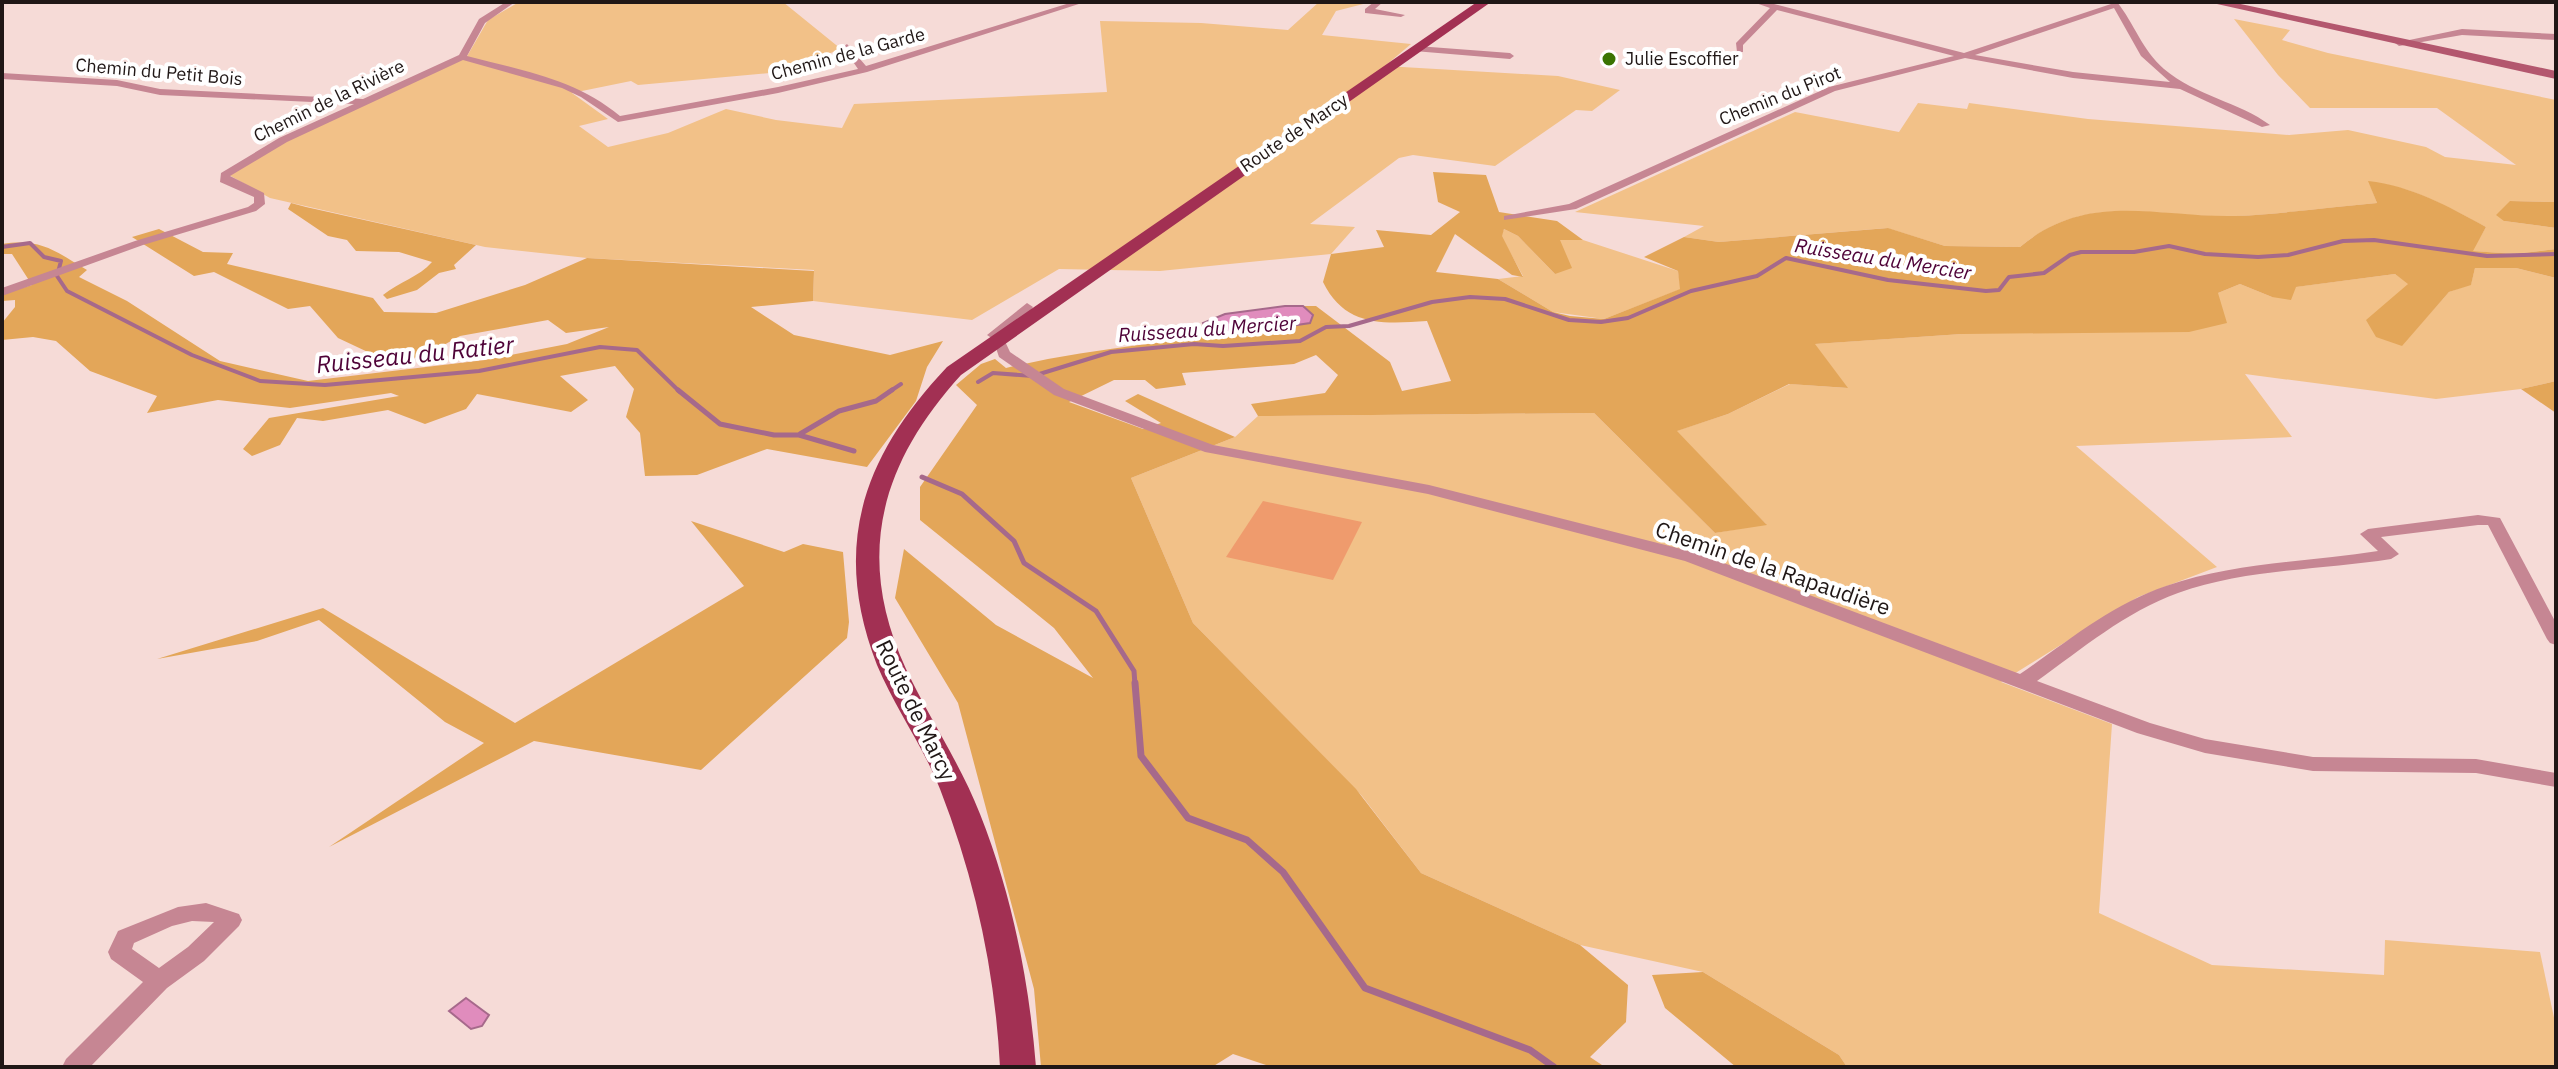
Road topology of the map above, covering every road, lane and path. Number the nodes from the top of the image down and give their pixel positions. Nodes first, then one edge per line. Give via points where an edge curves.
1 (511, 2) edge
2 (1081, 2) edge
3 (1379, 2) edge
4 (1485, 2) edge
5 (1534, 2) edge
6 (1682, 2) edge
7 (1757, 2) edge
8 (2212, 2) edge
9 (1606, 3) edge
10 (2115, 4) edge
11 (1776, 7) junction
12 (1401, 15) dead end
13 (2556, 37) edge
14 (2399, 43) junction
15 (847, 47) dead end
16 (1417, 49) junction
17 (1740, 50) dead end
18 (1510, 56) dead end
19 (1963, 56) junction
20 (462, 57) junction
21 (864, 70) junction
22 (2556, 75) edge
23 (2, 76) edge
24 (2180, 86) junction
25 (362, 101) junction
26 (2265, 125) dead end
27 (1508, 218) dead end
28 (1104, 264) junction
29 (2, 292) edge
30 (1027, 307) junction
31 (1001, 346) junction
32 (981, 352) junction
33 (947, 377) junction
34 (2556, 639) edge
35 (2022, 682) junction
36 (2556, 780) edge
37 (159, 981) dead end
38 (74, 1067) edge
39 (1018, 1067) edge

1 - 20 street via 482,21
2 - 21 street, Chemin de la Garde
3 - 12 street via 1368,11
4 - 16 main road, Route de Marcy
5 - 9 street
6 - 9 street
7 - 11 street
8 - 14 street
10 - 19 street, Chemin du Pirot
10 - 24 street via 2149,61
11 - 17 street
11 - 19 street
13 - 14 street via 2462,32
14 - 22 street
15 - 21 street
16 - 18 street
16 - 28 main road, Route de Marcy
19 - 24 street via 2047,72
19 - 27 street, Chemin du Pirot via 1832,89 1572,207
20 - 21 street, Chemin de la Garde via 569,88 618,119
20 - 25 street, Chemin de la Rivière
23 - 25 street, Chemin du Petit Bois via 117,83 160,92
24 - 26 street
25 - 29 street, Chemin de la Rivière via 225,175 224,180 260,195 252,209
28 - 30 main road, Route de Marcy
28 - 31 main road, Route de Marcy
30 - 32 street, Route de Marcy via 985,342
30 - 33 main road, Route de Marcy via 953,361
31 - 32 main road, Route de Marcy
31 - 35 street, Chemin de la Rapaudière via 1059,392 1210,449 1429,490 1691,557
32 - 33 main road, Route de Marcy
33 - 39 main road, Route de Marcy via 907,426 883,471 867,519 866,570 874,619 952,783 986,884 1016,1004
34 - 35 street via 2494,521 2478,520 2368,534 2391,554 2173,589 2129,609
35 - 36 street, Chemin de la Rapaudière via 2144,728 2259,757 2364,767 2476,766
37 - 38 street

